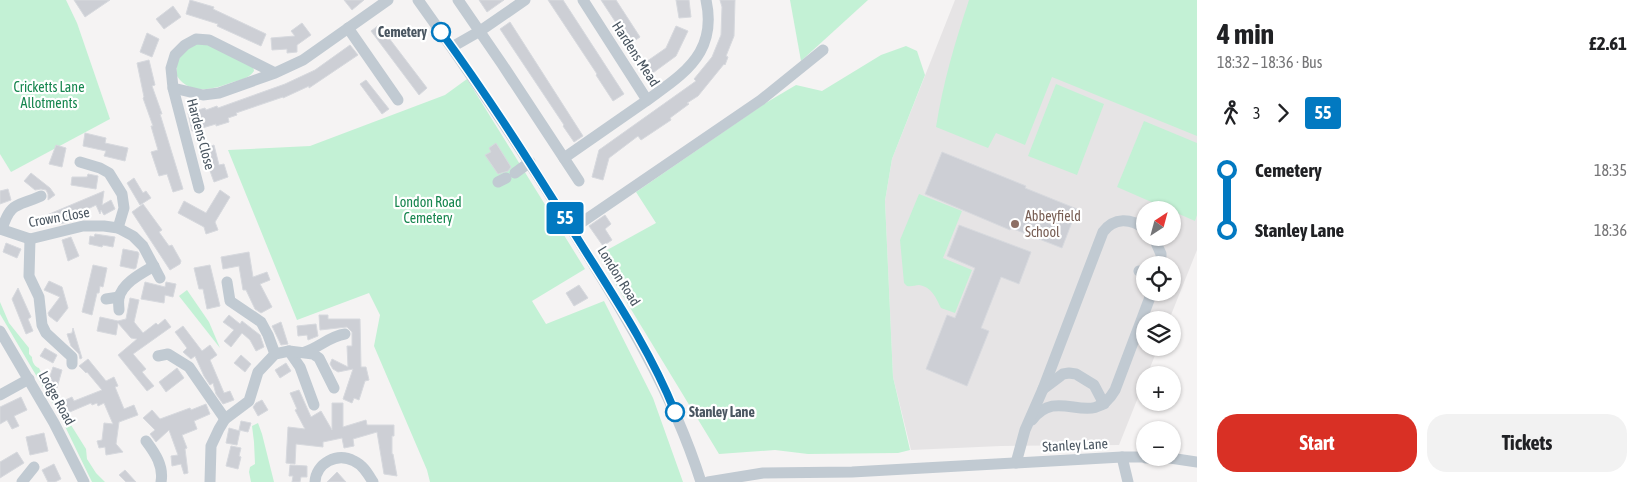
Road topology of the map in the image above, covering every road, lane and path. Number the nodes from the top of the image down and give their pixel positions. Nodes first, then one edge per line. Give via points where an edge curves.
1 (418, 0) edge
2 (458, 0) edge
3 (525, 0) edge
4 (583, 0) edge
5 (706, 0) edge
6 (382, 2) edge
7 (348, 28) junction
8 (480, 31) junction
9 (452, 47) junction
10 (823, 50) dead end
11 (275, 73) junction
12 (173, 88) junction
13 (398, 100) dead end
14 (647, 100) junction
15 (564, 158) junction
16 (80, 162) dead end
17 (530, 162) junction
18 (506, 178) dead end
19 (579, 181) dead end
20 (200, 188) dead end
21 (41, 196) dead end
22 (1136, 224) edge
23 (118, 228) junction
24 (1, 229) edge
25 (572, 229) junction
26 (30, 239) junction
27 (154, 266) junction
28 (160, 278) dead end
29 (227, 282) dead end
30 (119, 297) junction
31 (106, 299) dead end
32 (1149, 301) edge
33 (119, 310) dead end
34 (0, 331) edge
35 (345, 334) dead end
36 (289, 351) junction
37 (306, 352) junction
38 (275, 354) junction
39 (158, 356) dead end
40 (74, 358) dead end
41 (29, 379) junction
42 (334, 388) dead end
43 (1042, 389) junction
44 (0, 395) edge
45 (1104, 404) junction
46 (314, 405) dead end
47 (224, 419) junction
48 (1025, 430) junction
49 (146, 441) dead end
50 (1122, 457) junction
51 (1136, 458) edge
52 (1181, 460) edge
53 (1197, 462) edge
54 (1016, 464) junction
55 (852, 477) edge
56 (84, 482) edge
57 (162, 482) edge
58 (210, 482) edge
59 (315, 482) edge
60 (373, 482) edge
61 (701, 482) edge
62 (708, 482) edge
63 (1128, 482) edge

1 - 9 street, London Road
2 - 8 street
3 - 8 street
4 - 14 street, Hardens Mead
5 - 14 street, Hardens Mead via 708,29 700,52 686,70
6 - 7 street, Hardens Close
7 - 11 street, Hardens Close via 303,60
7 - 13 street
8 - 9 street
8 - 15 street
9 - 17 street, London Road
10 - 25 street via 761,100
11 - 12 street, Hardens Close via 203,96
11 - 12 street, Hardens Close via 209,40 196,39 175,55 171,68
12 - 20 street, Hardens Close
14 - 15 street, Hardens Mead
15 - 19 street
16 - 23 street via 108,173 122,194 124,208
17 - 18 street
17 - 25 street, London Road
21 - 24 street via 13,207
22 - 43 street via 1120,220 1112,222 1102,232
23 - 26 street, Crown Close via 83,226
23 - 27 street, Crown Close via 139,240
24 - 26 street, Crown Close
25 - 61 street, London Road via 656,370
26 - 40 street via 29,276 39,297 42,325 46,333
27 - 28 street, Crown Close
27 - 30 street via 132,280
29 - 38 street via 230,301 261,322
30 - 31 street
30 - 33 street
32 - 45 street via 1115,390
34 - 41 street, Lodge Road
35 - 37 street via 336,335
36 - 37 street
36 - 38 street
36 - 46 street via 300,367
37 - 42 street via 319,358
38 - 47 street via 258,372 249,400
39 - 47 street via 168,354 189,367
41 - 44 street
41 - 56 street, Lodge Road
43 - 45 street via 1063,374 1076,374 1094,385
43 - 48 street
45 - 48 street via 1086,410 1065,405 1052,406 1041,410
47 - 58 street via 211,446
48 - 54 street
49 - 57 street via 160,452
50 - 51 street, Stanley Lane
50 - 54 street, Stanley Lane
50 - 63 street
52 - 53 street, Stanley Lane
54 - 55 street, Stanley Lane
55 - 62 street, Stanley Lane via 763,473
59 - 60 street via 326,461 338,458 354,460 366,470

